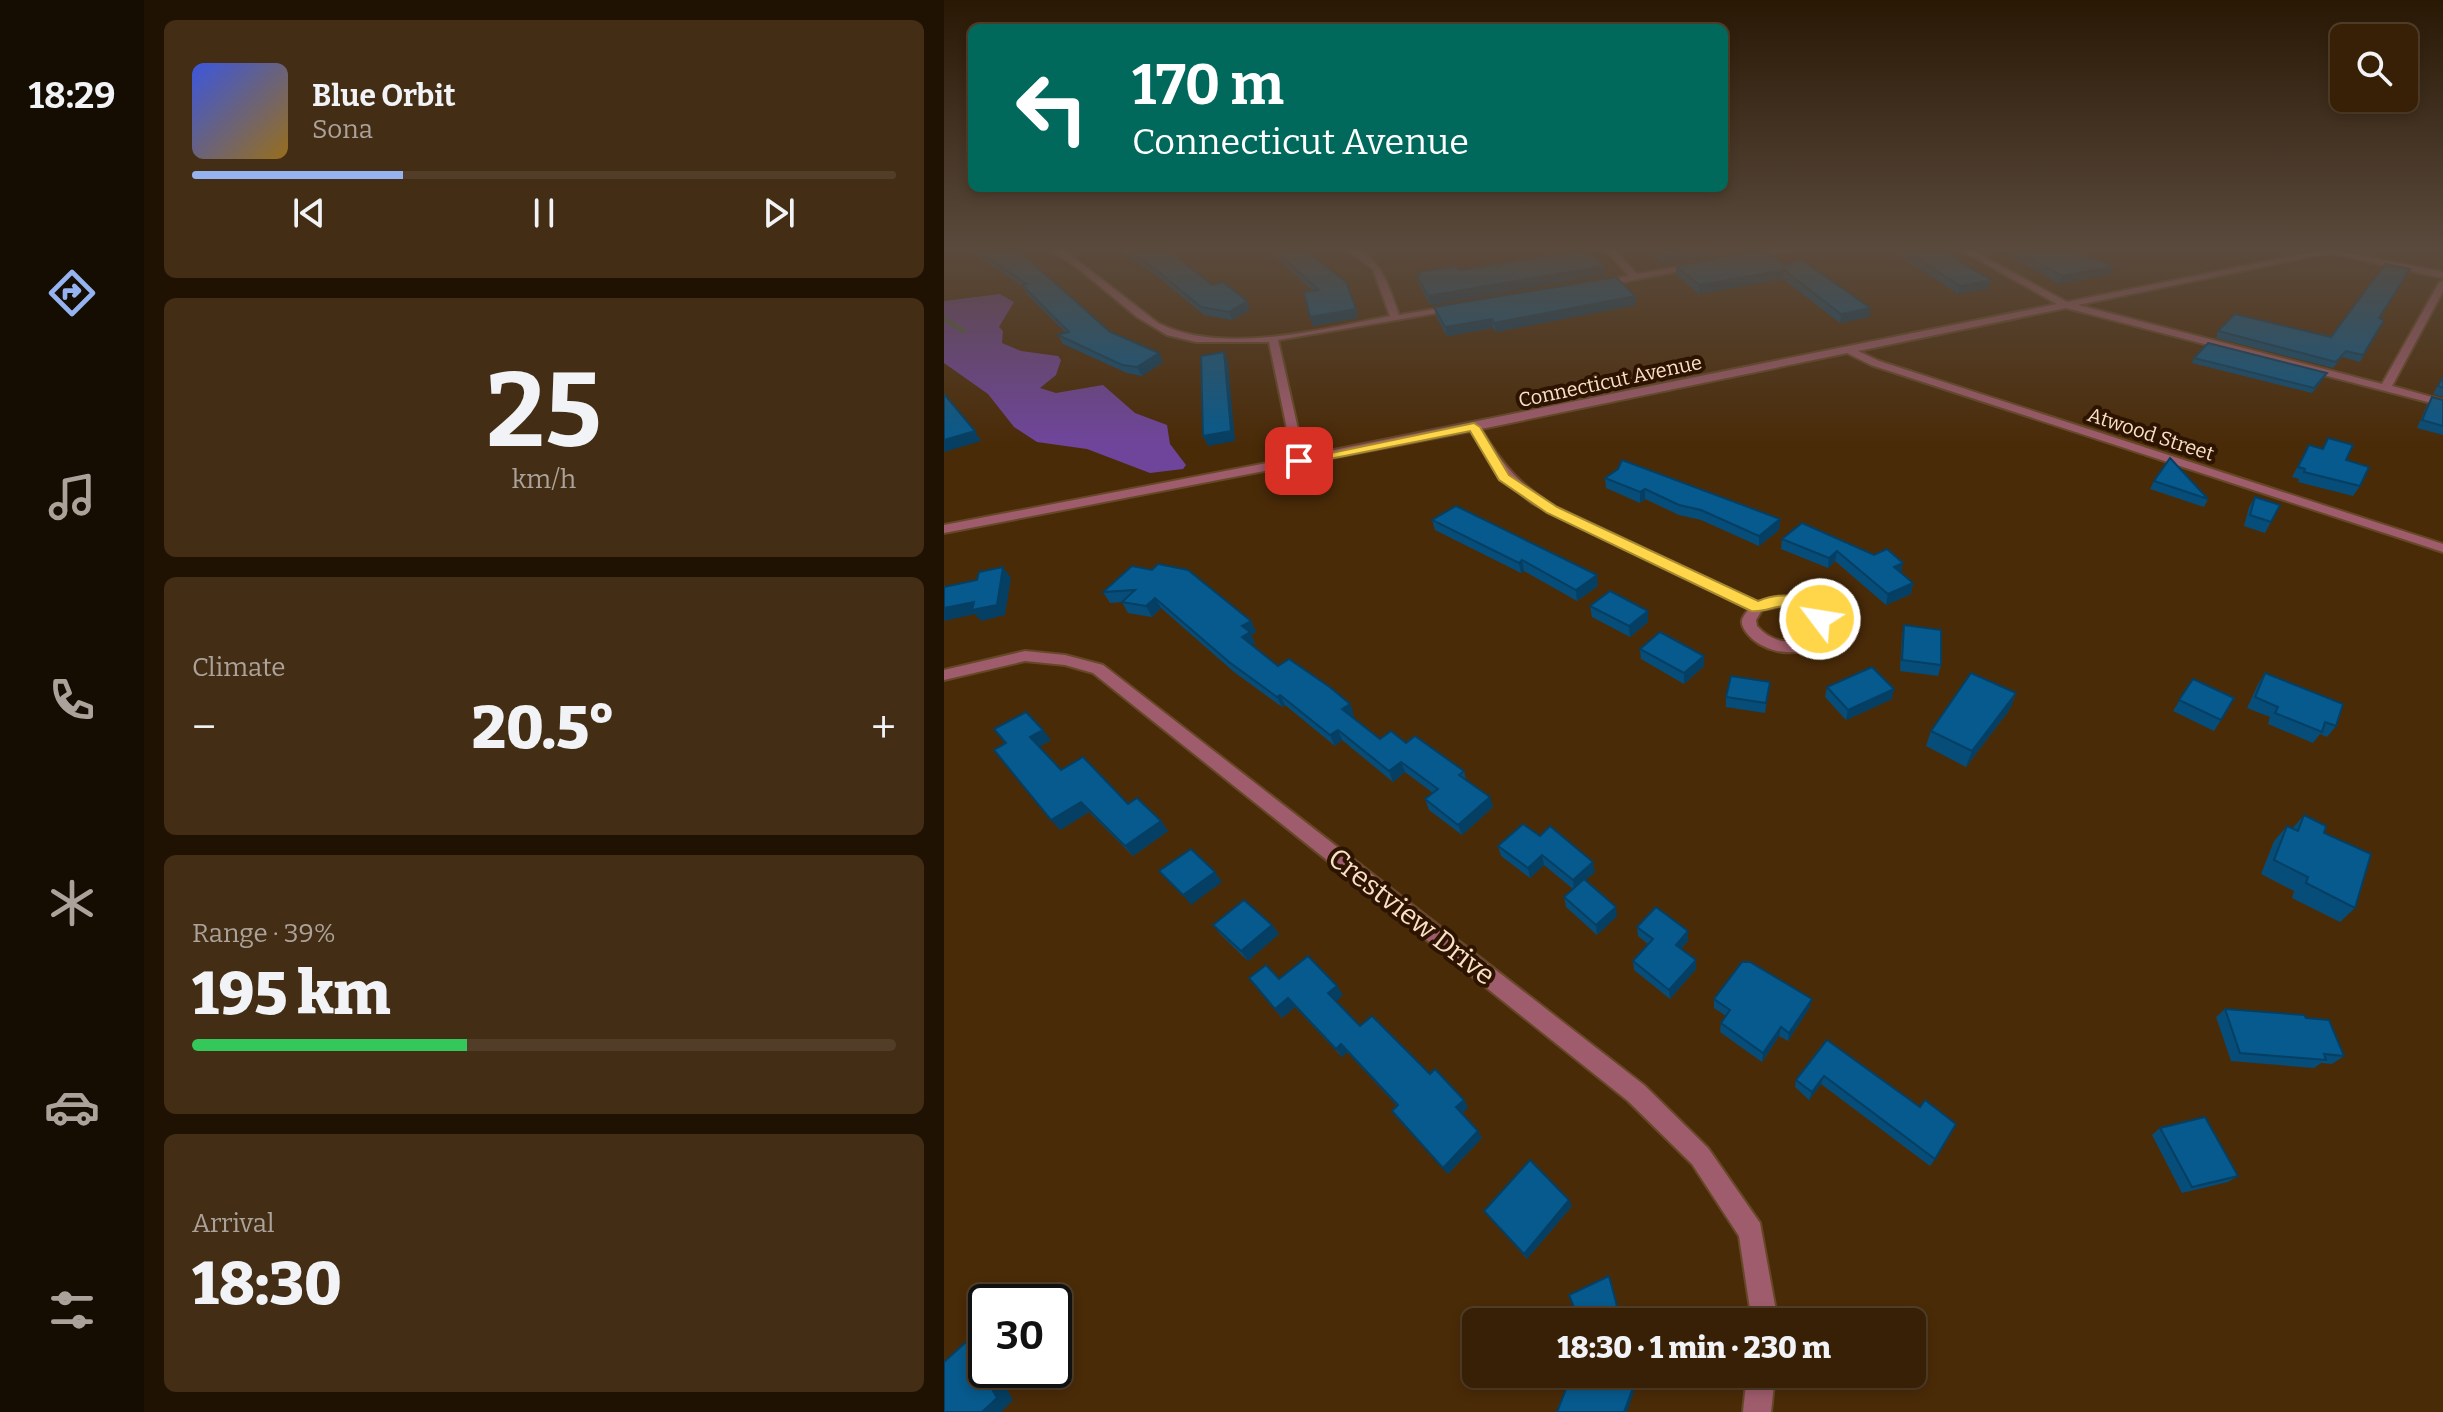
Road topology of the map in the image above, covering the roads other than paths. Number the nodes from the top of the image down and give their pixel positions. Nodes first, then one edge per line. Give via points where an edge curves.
1 (1143, 313) edge
2 (1393, 313) edge
3 (1419, 313) edge
4 (2028, 313) edge
5 (2097, 313) edge
6 (2427, 313) edge
7 (1395, 317) junction
8 (1273, 338) junction
9 (1849, 350) junction
10 (2386, 387) junction
11 (2443, 403) edge
12 (1474, 427) junction
13 (1299, 461) junction
14 (944, 529) edge
15 (2443, 548) edge
16 (1757, 607) junction
17 (944, 675) edge
18 (1763, 1308) edge
19 (1760, 1388) edge
20 (1757, 1412) edge

1 - 8 street via 1170,334 1213,340
2 - 7 street
3 - 7 street
4 - 9 street, Connecticut Avenue
5 - 10 street
6 - 10 street
7 - 8 street
8 - 13 street
9 - 12 street, Connecticut Avenue
9 - 15 street, Atwood Street via 1875,363
10 - 11 street
12 - 13 street, Connecticut Avenue
12 - 16 street via 1504,477 1521,492
13 - 14 street, Connecticut Avenue
16 - 16 street via 1750,627 1771,645 1803,645 1821,627 1815,612 1798,602 1776,600
17 - 18 street, Crestview Drive via 1025,656 1098,669 1636,1093 1700,1156 1751,1232
19 - 20 street

